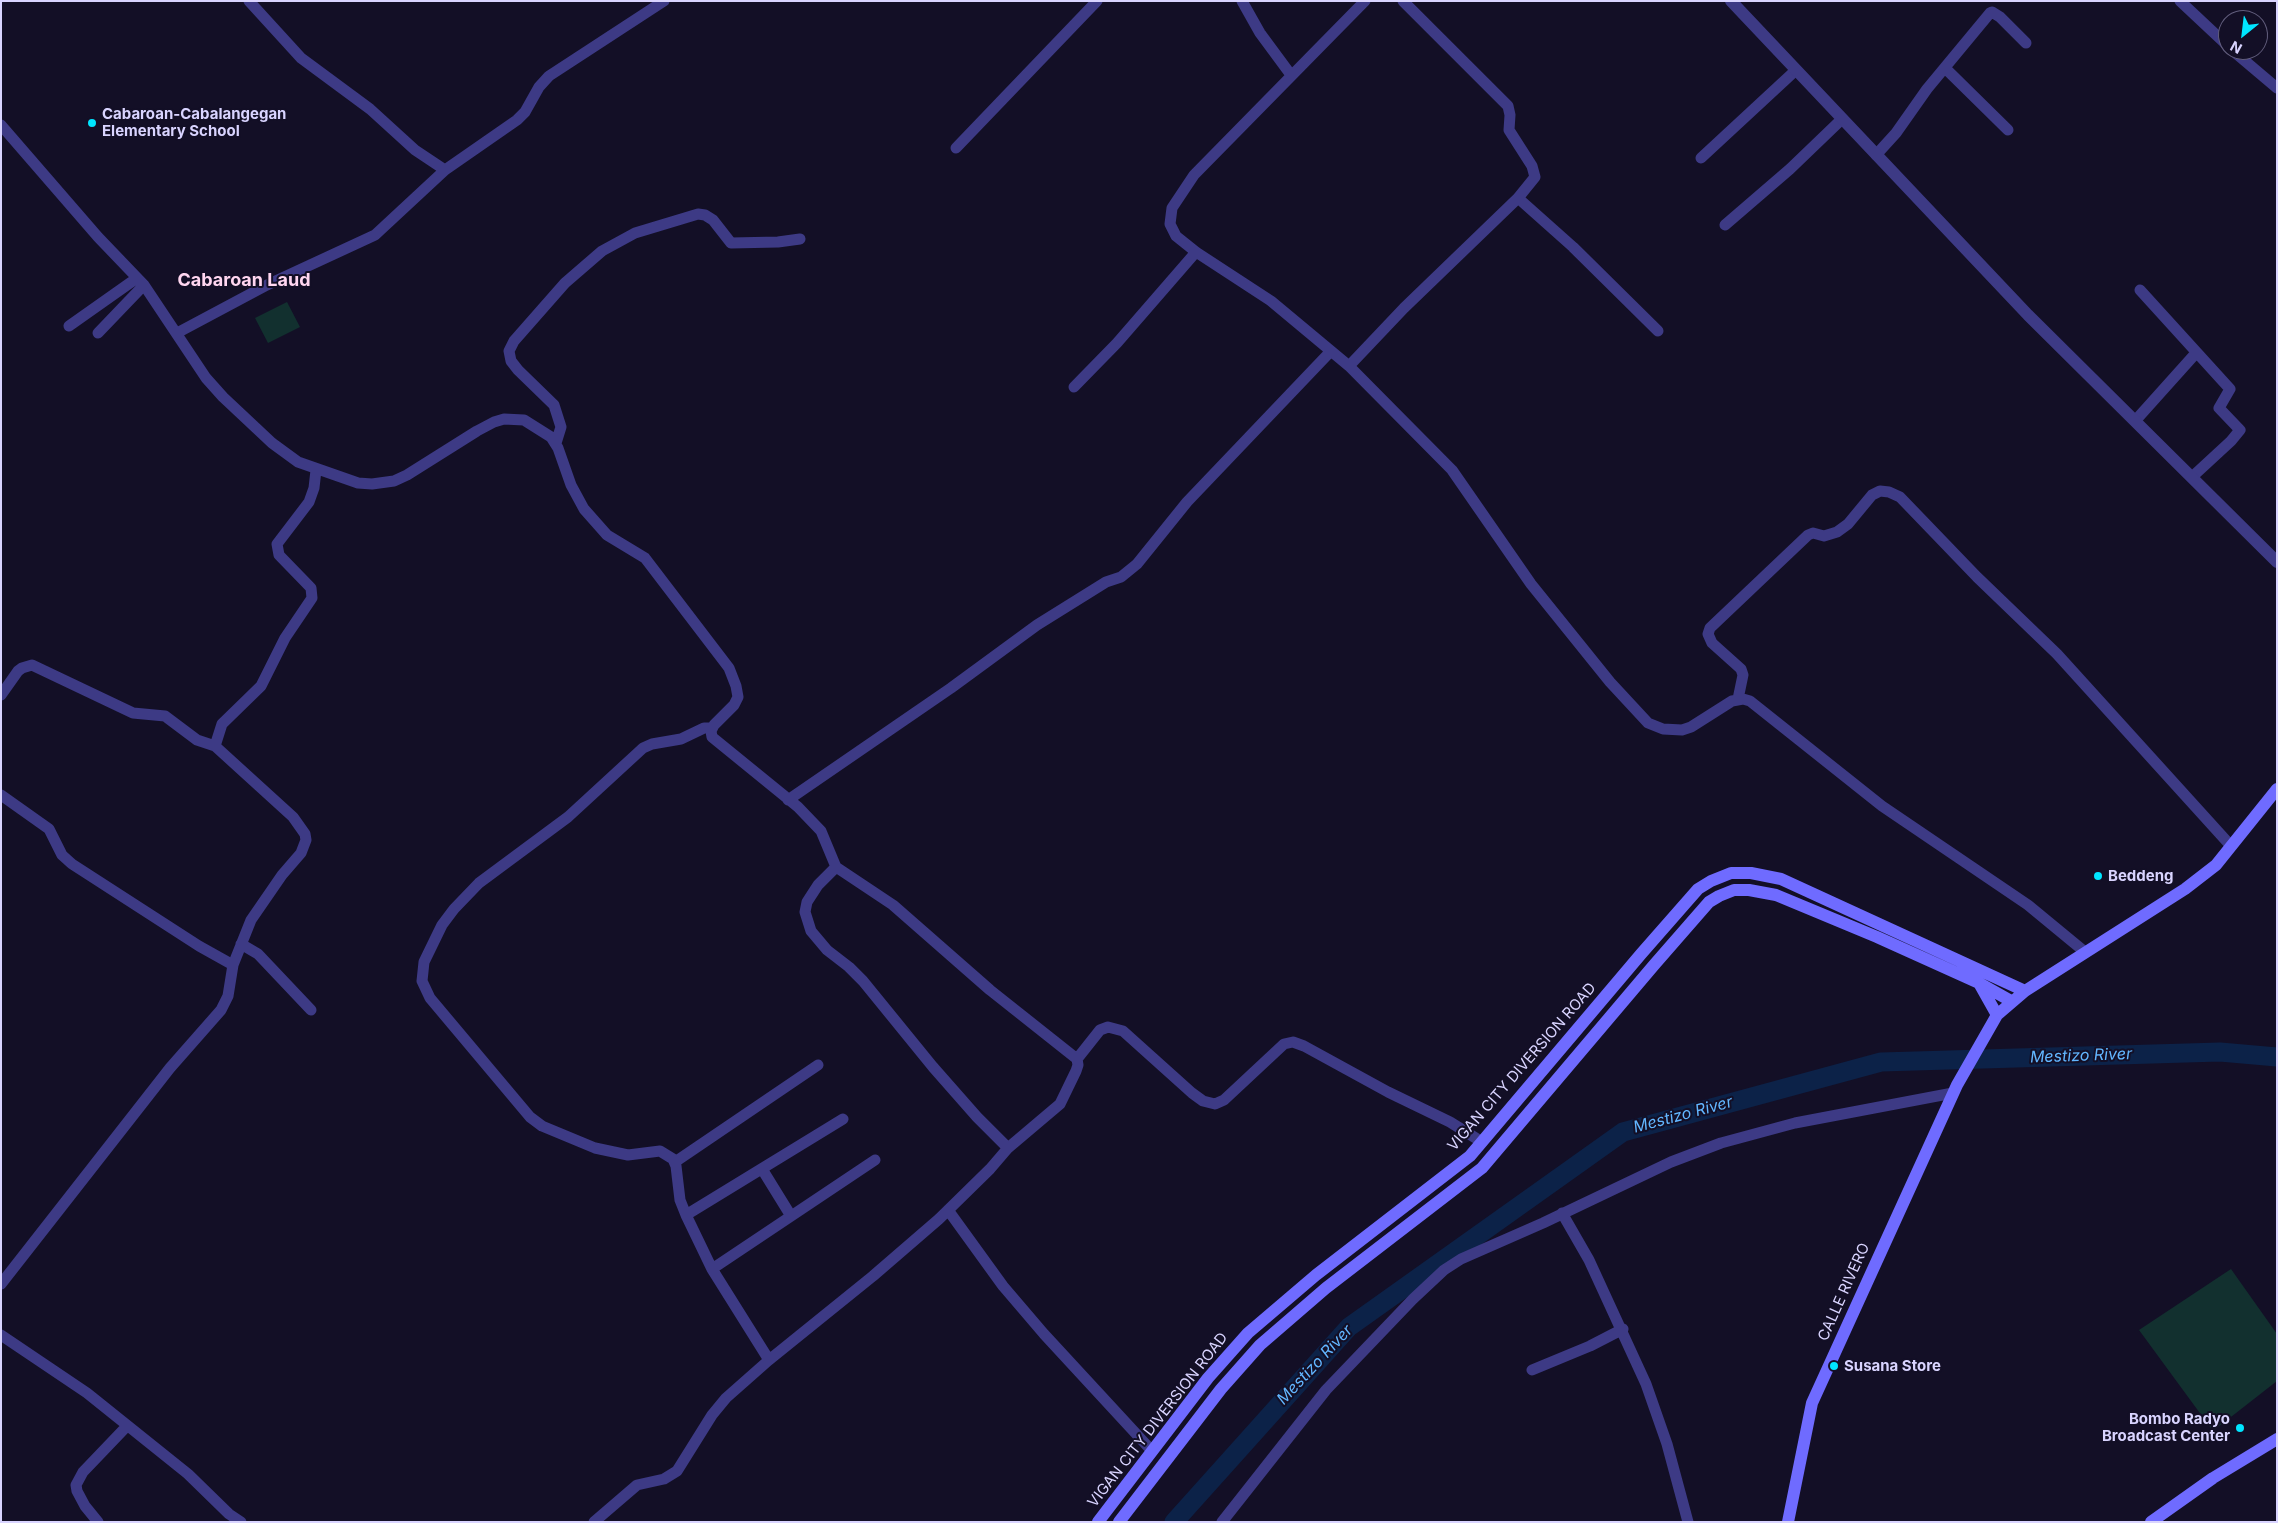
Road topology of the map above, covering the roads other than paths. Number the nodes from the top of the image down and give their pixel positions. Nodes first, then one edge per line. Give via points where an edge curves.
1 (250, 1) edge
2 (664, 1) edge
3 (1097, 1) edge
4 (1242, 1) edge
5 (1365, 1) edge
6 (1403, 1) edge
7 (1731, 1) edge
8 (2180, 1) edge
9 (2218, 37) edge
10 (2026, 42) dead end
11 (2244, 60) edge
12 (1945, 68) junction
13 (1796, 70) junction
14 (1291, 74) junction
15 (2277, 88) edge
16 (1842, 119) junction
17 (1, 125) edge
18 (2008, 130) dead end
19 (956, 148) dead end
20 (1876, 155) junction
21 (1701, 158) dead end
22 (444, 170) junction
23 (1518, 198) junction
24 (1725, 225) dead end
25 (800, 239) dead end
26 (1196, 252) junction
27 (140, 282) junction
28 (2140, 290) dead end
29 (69, 326) dead end
30 (1658, 331) dead end
31 (98, 333) dead end
32 (177, 333) junction
33 (1331, 351) junction
34 (2196, 353) junction
35 (1349, 366) junction
36 (1074, 387) dead end
37 (2135, 421) junction
38 (556, 443) junction
39 (316, 470) junction
40 (2192, 477) junction
41 (2277, 562) edge
42 (1, 695) edge
43 (1738, 699) junction
44 (712, 728) junction
45 (216, 746) junction
46 (2277, 789) edge
47 (1, 795) edge
48 (788, 800) junction
49 (2231, 846) junction
50 (836, 866) junction
51 (241, 944) junction
52 (2085, 952) junction
53 (233, 965) junction
54 (1990, 974) junction
55 (2038, 983) junction
56 (1979, 984) junction
57 (2025, 991) junction
58 (2012, 1001) junction
59 (1600, 1003) junction
60 (311, 1010) dead end
61 (1612, 1014) junction
62 (1996, 1017) junction
63 (1077, 1059) junction
64 (818, 1065) dead end
65 (1955, 1089) junction
66 (843, 1119) dead end
67 (1482, 1142) junction
68 (1008, 1148) junction
69 (875, 1160) dead end
70 (675, 1162) junction
71 (762, 1169) junction
72 (948, 1210) junction
73 (1562, 1213) junction
74 (686, 1216) junction
75 (791, 1216) junction
76 (712, 1269) junction
77 (1, 1284) edge
78 (1623, 1329) junction
79 (1, 1335) edge
80 (769, 1360) junction
81 (1532, 1370) dead end
82 (127, 1426) junction
83 (2277, 1439) edge
84 (1152, 1451) junction
85 (1141, 1466) junction
86 (1154, 1475) junction
87 (98, 1522) edge
88 (241, 1522) edge
89 (594, 1522) edge
90 (1098, 1522) edge
91 (1119, 1522) edge
92 (1222, 1522) edge
93 (1688, 1522) edge
94 (1788, 1522) edge
95 (2152, 1522) edge

1 - 22 street via 301,58 370,109 414,150
2 - 22 street via 549,76 517,120
3 - 19 street
4 - 14 street via 1260,33
5 - 14 street
6 - 23 street via 1508,106 1510,130 1535,173 1533,182
7 - 13 street
8 - 9 street
10 - 12 street via 1992,12
11 - 15 street
12 - 18 street
12 - 20 street
13 - 16 street
13 - 21 street
14 - 26 street via 1194,174 1172,208 1172,230
16 - 20 street
16 - 24 street
17 - 27 street
20 - 37 street via 2028,315
22 - 32 street via 375,236 267,285
23 - 30 street
23 - 35 street
25 - 38 street via 730,243 713,220 698,214 635,233 602,251 565,283 509,350 511,361 518,370 554,405 561,427
26 - 33 street via 1271,301
26 - 36 street
27 - 29 street
27 - 31 street
27 - 32 street
28 - 34 street
32 - 39 street via 206,378 241,415 283,452
33 - 35 street
33 - 48 street via 1187,502 1137,564 1121,577 1106,582 1037,625
34 - 37 street
34 - 40 street via 2229,386 2230,391 2221,402 2220,410 2240,430
35 - 43 street via 1452,470 1531,584 1642,718 1663,729 1682,730
37 - 40 street
38 - 39 street via 531,423 515,418 504,419 477,431 407,475 385,483 364,484
38 - 44 street via 571,486 584,509 607,535 644,558 729,668 738,697
39 - 45 street via 309,502 277,544 279,555 311,588 312,598 285,638 260,686 222,724
40 - 41 street
42 - 45 street via 22,668 38,667 133,713 165,716 197,740
43 - 49 street via 1743,675 1741,669 1712,643 1708,634 1710,628 1808,535 1824,536 1837,532 1872,496 1880,491 1888,492 1900,497 2057,654
43 - 52 street via 1756,704 1882,806 2028,905
44 - 48 street via 711,735 715,741
44 - 70 street via 643,748 568,817 479,883 442,925 422,971 422,981 430,998 536,1122 595,1148 628,1156 660,1151
45 - 51 street via 293,817 306,840 301,853 251,920
46 - 49 main road, CALLE RIVERO
47 - 53 street via 49,829 62,855 72,864 198,946
48 - 50 street via 821,831
49 - 52 main road, CALLE RIVERO via 2199,879
50 - 63 street via 893,905 990,990
50 - 68 street via 818,885 808,902 805,912 810,931 863,981 933,1067
51 - 53 street
51 - 60 street via 258,954
52 - 55 main road, CALLE RIVERO
53 - 77 street via 228,996 220,1010 164,1076
54 - 55 main road, VIGAN CITY DIVERSION ROAD
54 - 57 main road, VIGAN CITY DIVERSION ROAD
54 - 59 main road, VIGAN CITY DIVERSION ROAD via 1781,879 1731,873 1698,889
55 - 57 main road, CALLE RIVERO
56 - 58 main road, VIGAN CITY DIVERSION ROAD
56 - 61 main road, VIGAN CITY DIVERSION ROAD via 1776,895 1734,890 1709,902
56 - 62 main road
57 - 58 main road, CALLE RIVERO
58 - 62 main road, CALLE RIVERO
59 - 61 main road
59 - 67 main road, VIGAN CITY DIVERSION ROAD
61 - 86 main road, VIGAN CITY DIVERSION ROAD via 1482,1168 1326,1288 1260,1345
62 - 65 main road, CALLE RIVERO
63 - 67 street via 1100,1030 1108,1027 1123,1031 1202,1101 1215,1104 1224,1100 1284,1044 1293,1042 1450,1122
63 - 68 street via 1078,1066 1060,1104
64 - 70 street
65 - 73 street via 1795,1123 1721,1143 1671,1162
65 - 94 main road, CALLE RIVERO via 1812,1403
66 - 71 street
67 - 84 main road, VIGAN CITY DIVERSION ROAD via 1470,1156 1316,1275 1248,1333 1208,1378
68 - 72 street
69 - 75 street
70 - 74 street via 680,1200
71 - 74 street
71 - 75 street
72 - 80 street
72 - 84 street via 1003,1286
73 - 78 street
73 - 92 street via 1460,1259 1444,1270 1326,1390
74 - 76 street
75 - 76 street
76 - 80 street
78 - 81 street
78 - 93 street via 1664,1435
79 - 82 street via 87,1394
80 - 89 street via 718,1407 672,1476 637,1485
82 - 87 street via 83,1472 76,1485
82 - 88 street
83 - 95 main road via 2213,1478
84 - 85 main road, VIGAN CITY DIVERSION ROAD
85 - 86 main road
85 - 90 main road, VIGAN CITY DIVERSION ROAD
86 - 91 main road, VIGAN CITY DIVERSION ROAD

